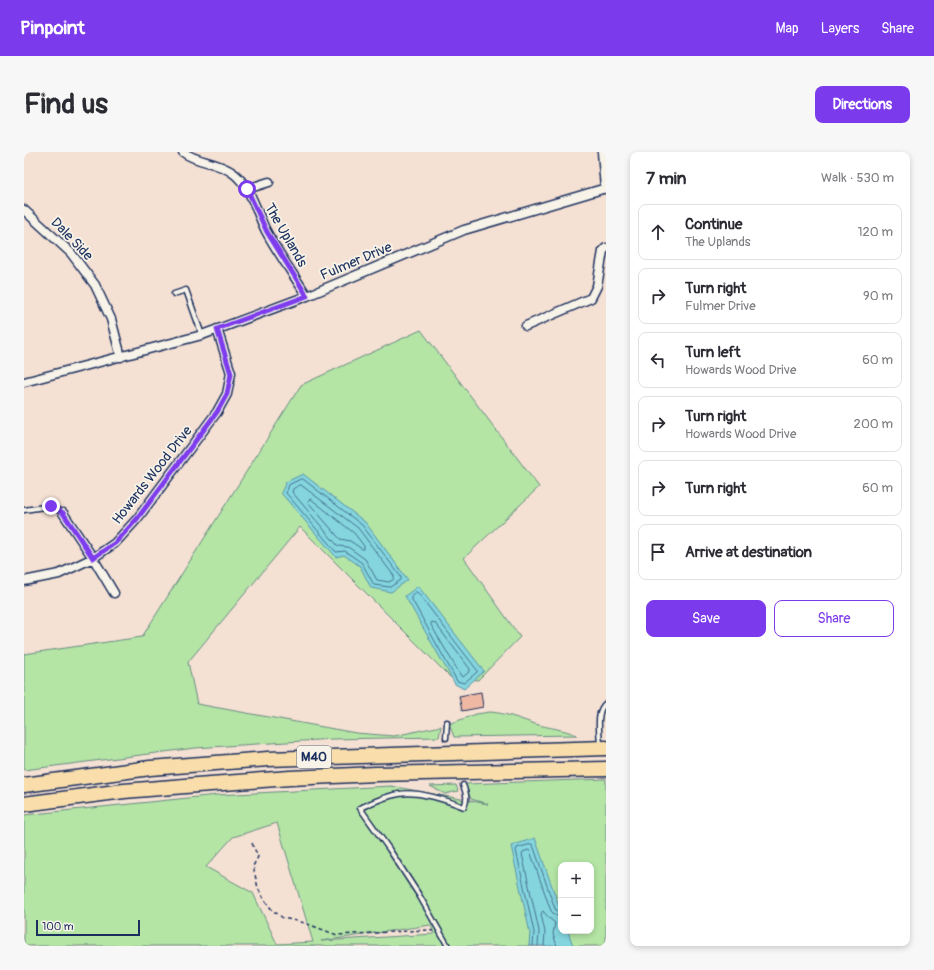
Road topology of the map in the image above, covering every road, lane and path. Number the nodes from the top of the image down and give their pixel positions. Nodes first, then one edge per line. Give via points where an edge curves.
1 (183, 152) edge
2 (603, 152) edge
3 (269, 182) dead end
4 (606, 188) edge
5 (247, 189) junction
6 (24, 210) edge
7 (606, 248) edge
8 (174, 294) dead end
9 (307, 296) junction
10 (526, 326) dead end
11 (217, 329) junction
12 (202, 334) junction
13 (120, 357) junction
14 (24, 382) edge
15 (24, 510) edge
16 (63, 513) joint
17 (93, 558) junction
18 (24, 581) edge
19 (114, 593) dead end
20 (606, 703) edge
21 (447, 722) dead end
22 (446, 738) dead end
23 (603, 749) edge
24 (606, 769) edge
25 (24, 785) edge
26 (463, 785) dead end
27 (24, 804) edge
28 (252, 843) dead end
29 (444, 938) junction
30 (448, 946) edge

1 - 5 street, The Uplands via 190,157 219,165 234,174
2 - 4 street
3 - 5 street
4 - 9 street, Fulmer Drive via 464,230
5 - 9 street, The Uplands via 267,232
6 - 13 street, Dale Side via 71,253 95,285 111,319
7 - 10 street via 603,251 597,286 591,298
8 - 12 lane via 186,290
9 - 11 street, Fulmer Drive
11 - 12 street, Fulmer Drive
11 - 17 street, Howards Wood Drive via 231,374 227,394 217,412 137,519 115,543
12 - 13 street, Fulmer Drive
13 - 14 street, Fulmer Drive
15 - 16 lane via 51,506
16 - 17 street
17 - 18 street, Howards Wood Drive via 59,574
17 - 19 street
20 - 23 lane via 599,716
21 - 22 lane
23 - 25 highway, M40 via 268,759 150,768
24 - 27 highway, M40 via 290,778 124,791
26 - 29 lane via 467,802 464,806 414,794 401,794 360,808 406,875
28 - 29 path via 258,857 253,866 258,888 278,916 337,935 427,930 435,931
29 - 30 lane

